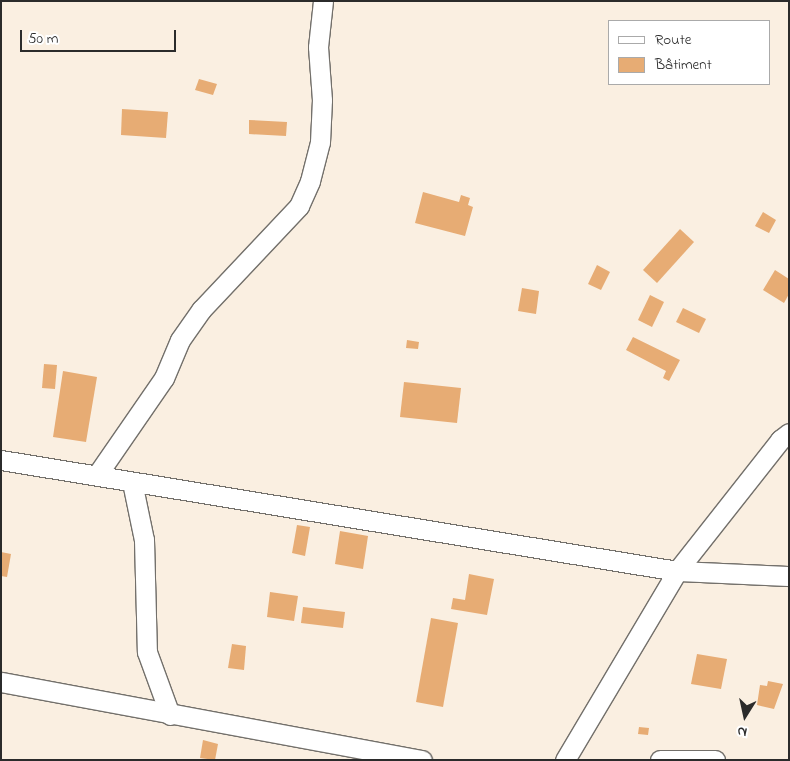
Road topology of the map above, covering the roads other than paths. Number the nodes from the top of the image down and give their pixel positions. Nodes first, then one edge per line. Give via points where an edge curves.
1 (323, 1) edge
2 (789, 433) edge
3 (1, 460) edge
4 (97, 475) junction
5 (132, 482) junction
6 (677, 571) junction
7 (789, 576) edge
8 (1, 682) edge
9 (170, 715) junction
10 (422, 760) edge
11 (565, 760) edge
12 (660, 760) edge
13 (715, 760) edge

1 - 4 street via 318,47 322,100 320,142 310,181 299,206 201,310 180,340 164,378
2 - 6 street via 780,440
3 - 4 street
4 - 5 street
5 - 6 street
5 - 9 street via 144,540 146,652
6 - 7 street
6 - 11 street
8 - 9 street
9 - 10 street
12 - 13 street

